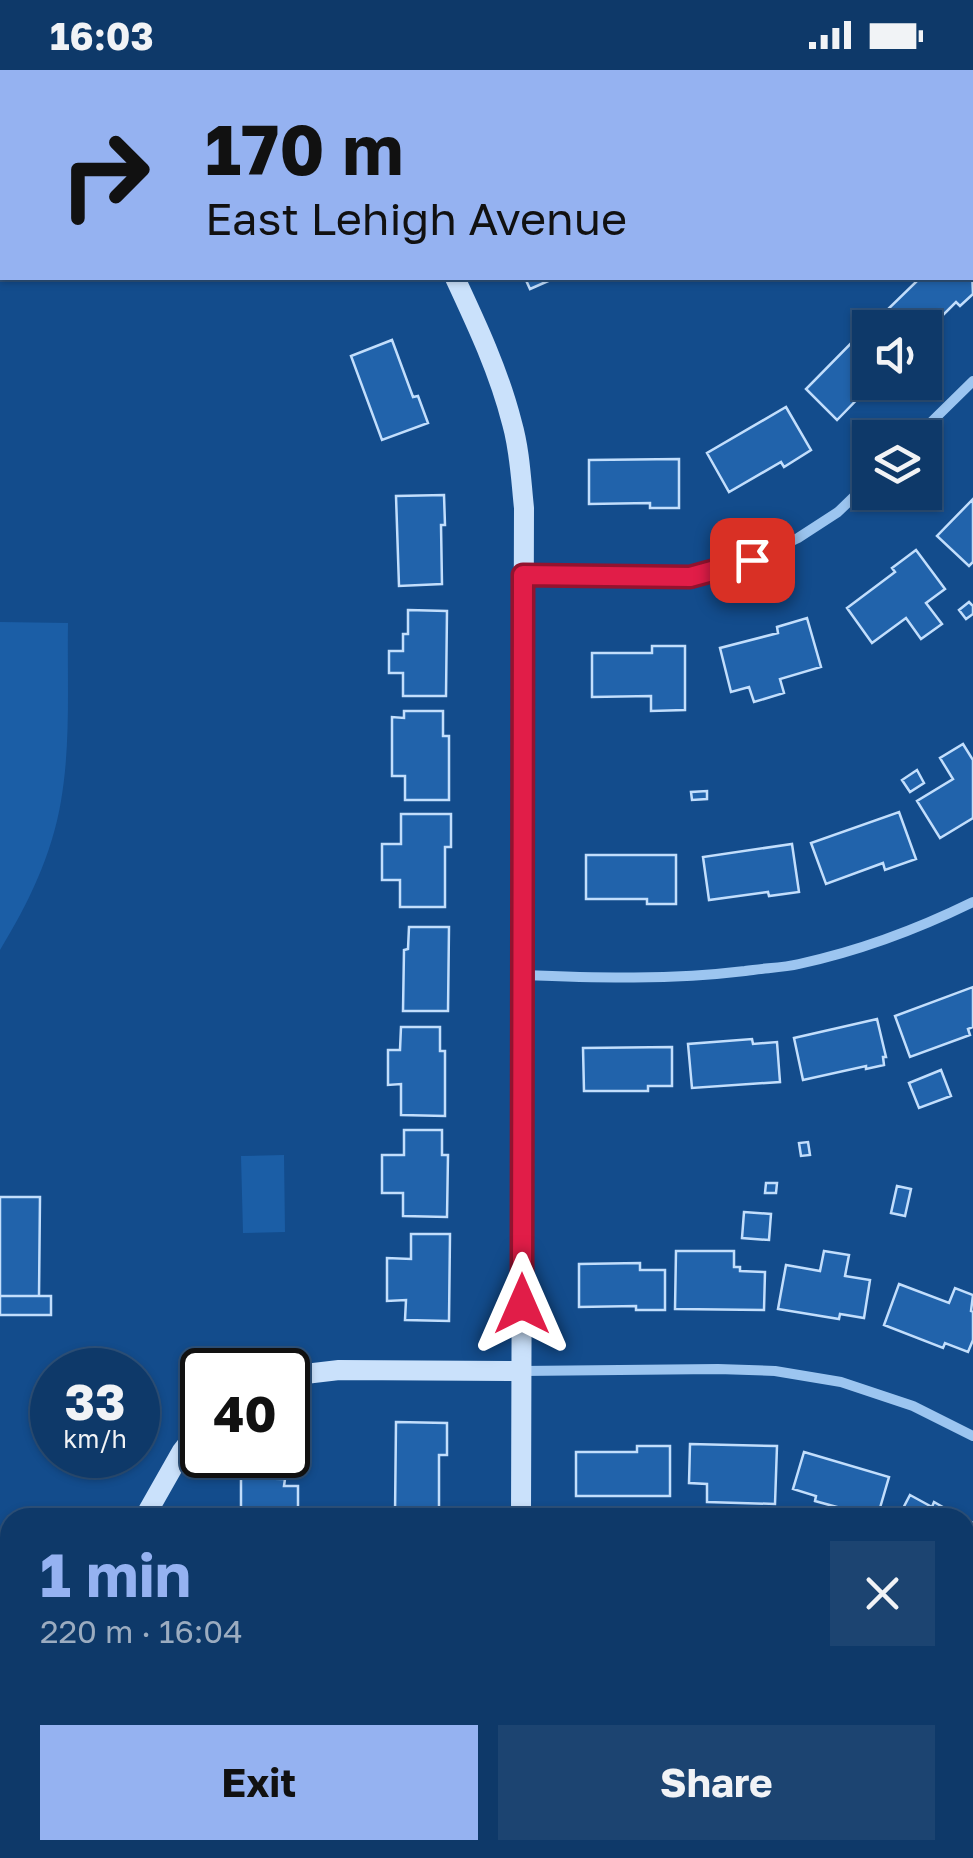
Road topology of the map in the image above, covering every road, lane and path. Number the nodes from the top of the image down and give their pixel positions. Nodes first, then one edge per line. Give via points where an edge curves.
1 (456, 280) edge
2 (973, 381) edge
3 (933, 420) edge
4 (852, 499) edge
5 (523, 575) junction
6 (973, 902) edge
7 (522, 975) junction
8 (521, 1371) junction
9 (310, 1373) edge
10 (973, 1436) edge
11 (180, 1455) edge
12 (150, 1508) edge
13 (521, 1508) edge

1 - 5 street via 513,426 524,508
2 - 3 street
4 - 5 street via 752,560 690,577
5 - 7 street
6 - 7 street via 881,941 798,964 633,979
7 - 8 street
8 - 9 street
8 - 10 street via 775,1371 841,1382 913,1406
8 - 13 street
11 - 12 street

